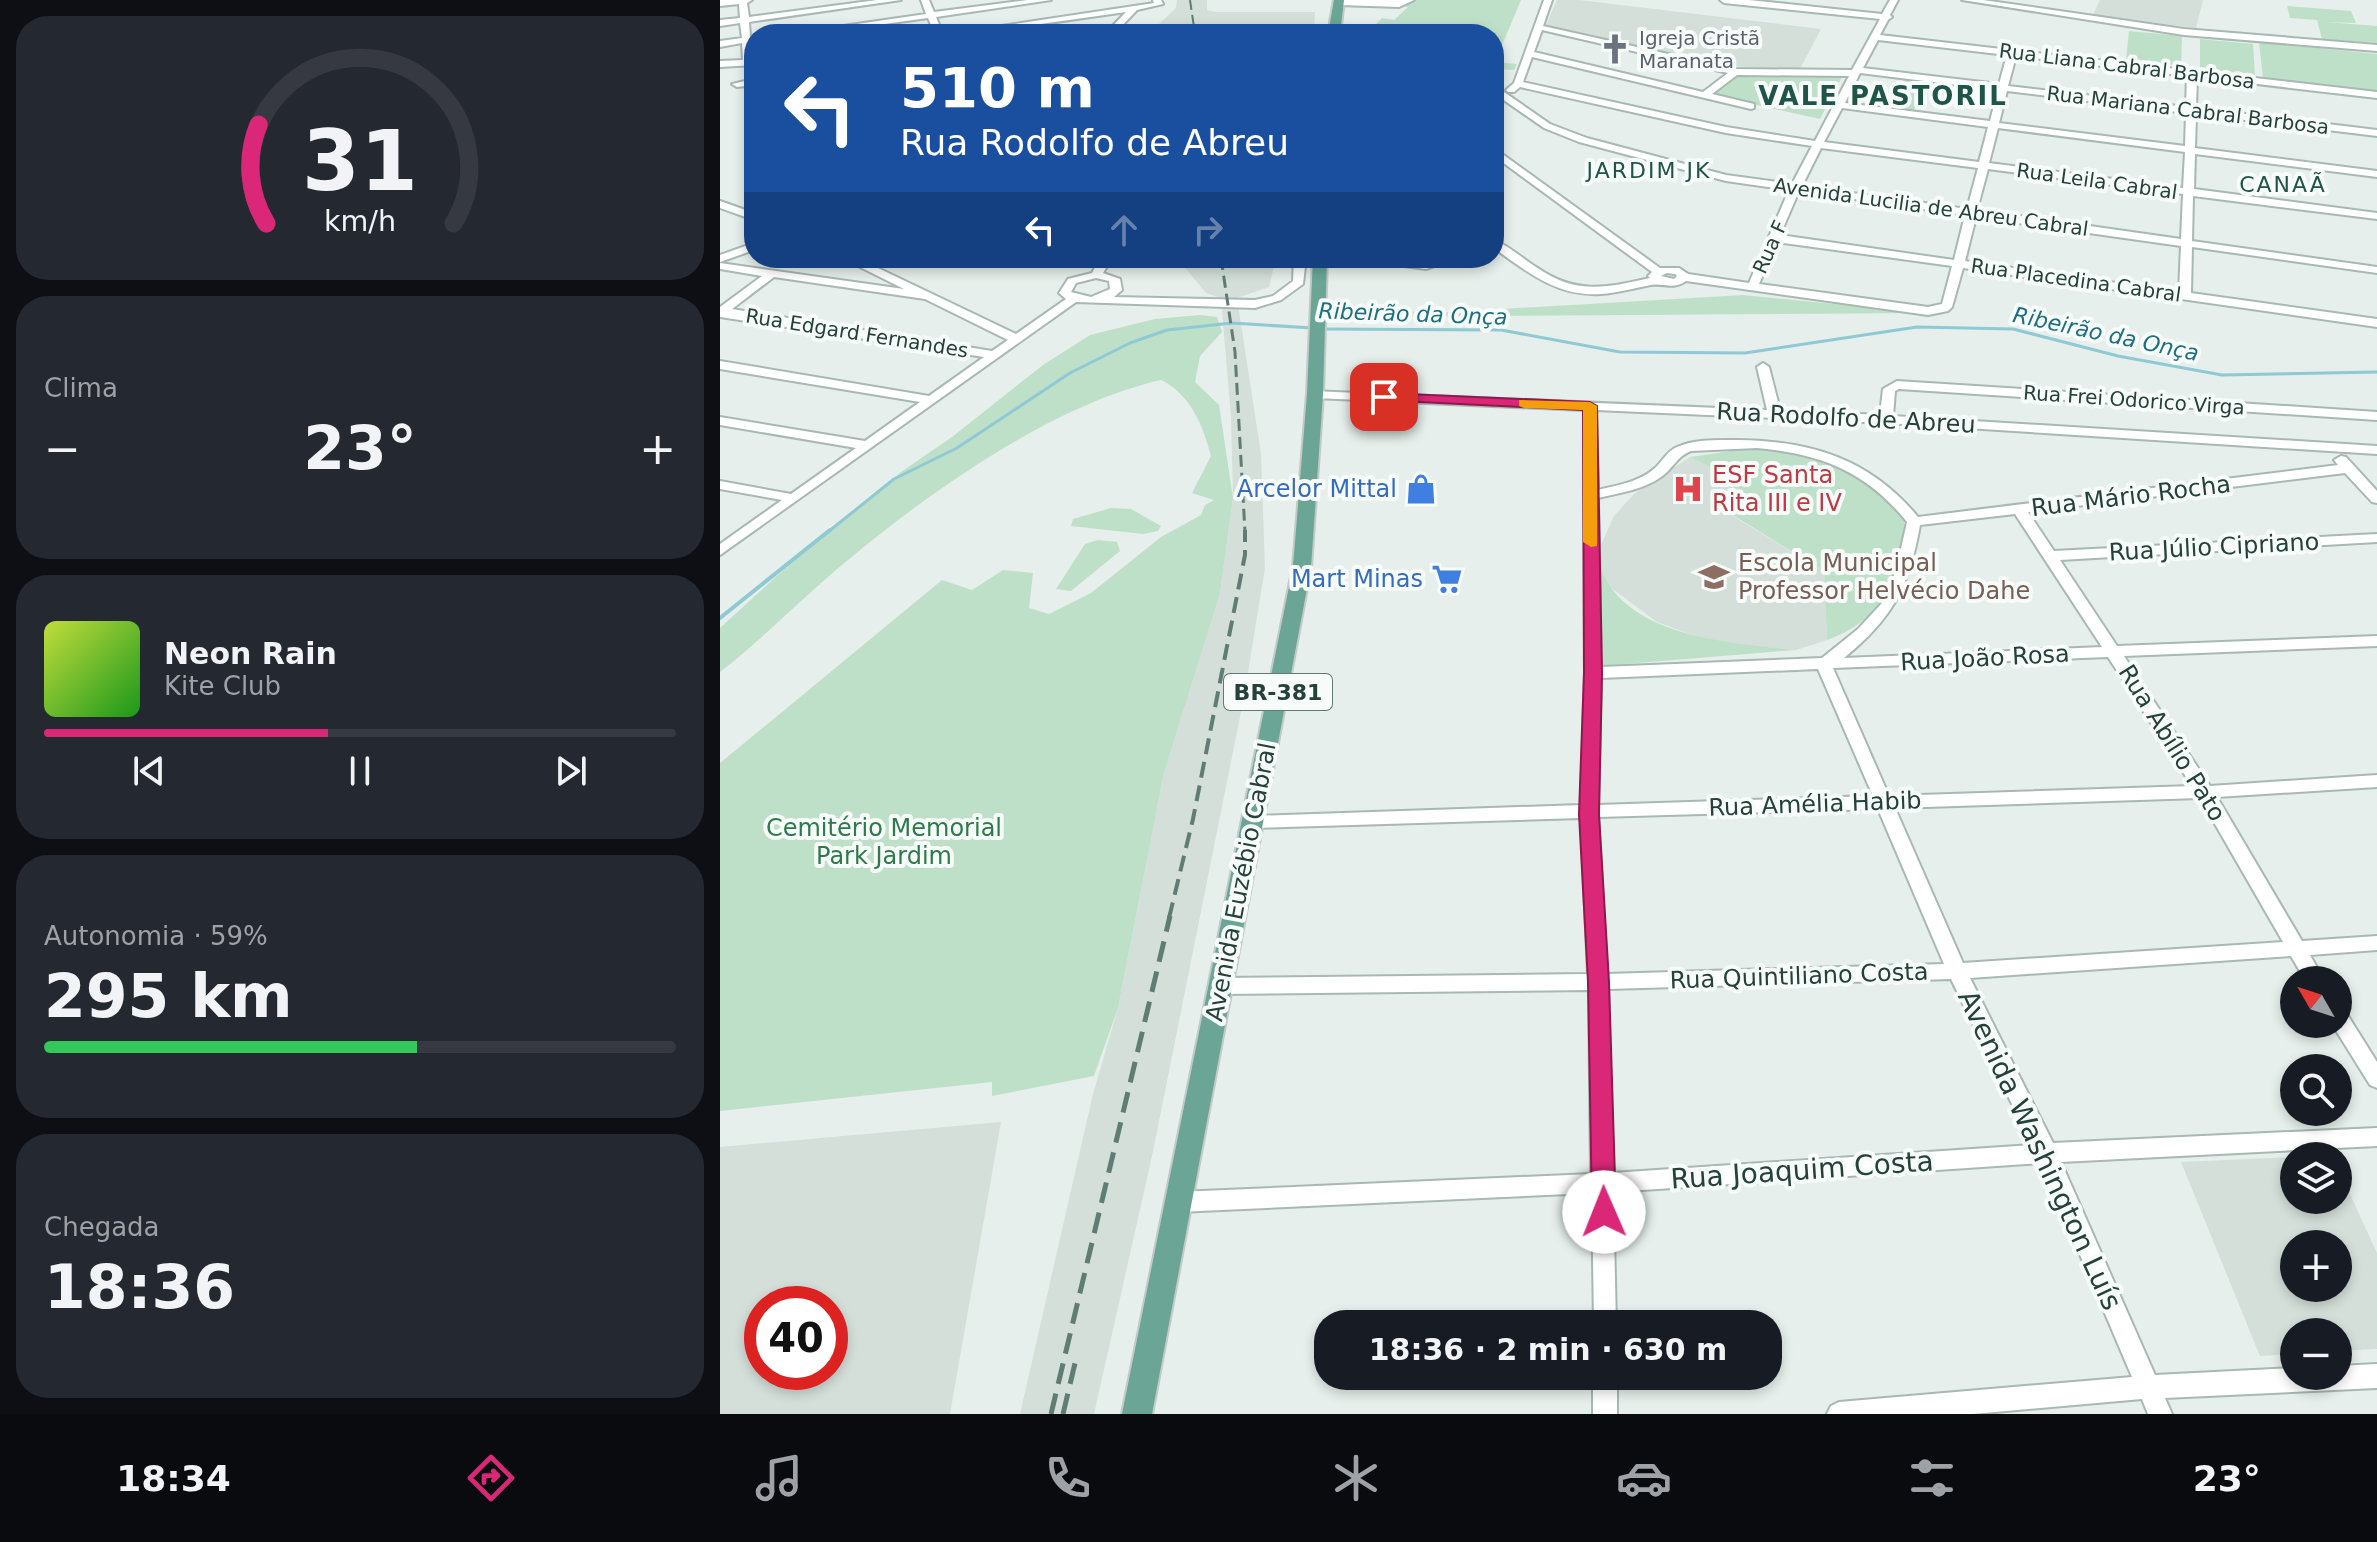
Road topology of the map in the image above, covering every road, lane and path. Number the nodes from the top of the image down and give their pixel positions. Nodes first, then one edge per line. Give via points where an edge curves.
1 (745, 0) edge
2 (897, 0) edge
3 (925, 0) edge
4 (1047, 0) edge
5 (1548, 0) edge
6 (1724, 0) edge
7 (1894, 0) edge
8 (1966, 0) edge
9 (1335, 1) edge
10 (1158, 2) edge
11 (1367, 2) edge
12 (1406, 2) edge
13 (720, 3) edge
14 (1134, 9) junction
15 (932, 15) junction
16 (1888, 17) junction
17 (745, 20) junction
18 (720, 23) edge
19 (746, 24) edge
20 (866, 24) edge
21 (935, 24) edge
22 (1025, 24) edge
23 (1119, 24) edge
24 (1329, 24) edge
25 (1334, 24) edge
26 (1538, 27) junction
27 (1877, 37) junction
28 (744, 41) edge
29 (720, 44) edge
30 (2377, 48) edge
31 (2012, 52) junction
32 (1530, 54) junction
33 (744, 63) edge
34 (720, 64) edge
35 (1855, 71) junction
36 (1735, 72) junction
37 (2192, 75) junction
38 (744, 83) edge
39 (737, 84) dead end
40 (1518, 84) junction
41 (2002, 87) junction
42 (1504, 91) edge
43 (2377, 95) edge
44 (1703, 96) junction
45 (1504, 98) edge
46 (1838, 105) junction
47 (2192, 111) junction
48 (1739, 118) junction
49 (1993, 124) junction
50 (2377, 133) edge
51 (1817, 144) junction
52 (2189, 151) junction
53 (1504, 159) edge
54 (1984, 165) junction
55 (2377, 174) edge
56 (1794, 190) junction
57 (2188, 194) junction
58 (720, 204) edge
59 (739, 211) junction
60 (1970, 211) junction
61 (744, 213) edge
62 (2377, 216) edge
63 (720, 218) edge
64 (1775, 238) junction
65 (2188, 243) junction
66 (744, 250) edge
67 (1504, 250) edge
68 (720, 259) edge
69 (1959, 263) junction
70 (720, 266) edge
71 (870, 268) edge
72 (1100, 268) edge
73 (1300, 268) edge
74 (1320, 268) edge
75 (2377, 270) edge
76 (771, 274) junction
77 (1096, 275) junction
78 (1657, 276) junction
79 (1752, 288) junction
80 (1116, 290) junction
81 (932, 297) junction
82 (2185, 297) junction
83 (1073, 299) junction
84 (1097, 300) junction
85 (1152, 300) junction
86 (721, 312) edge
87 (2377, 323) edge
88 (1018, 340) junction
89 (995, 355) junction
90 (720, 365) edge
91 (1763, 367) dead end
92 (1315, 394) junction
93 (930, 400) junction
94 (1590, 406) junction
95 (1745, 413) junction
96 (1774, 414) junction
97 (2113, 415) junction
98 (2377, 416) edge
99 (1886, 419) junction
100 (720, 421) edge
101 (1751, 444) junction
102 (868, 446) junction
103 (2333, 449) junction
104 (2377, 450) edge
105 (2349, 468) junction
106 (720, 485) edge
107 (1591, 496) junction
108 (793, 498) junction
109 (2377, 499) edge
110 (2020, 511) junction
111 (1914, 522) junction
112 (2377, 538) edge
113 (720, 551) edge
114 (2051, 556) junction
115 (2377, 641) edge
116 (2115, 652) junction
117 (1824, 665) junction
118 (1593, 673) junction
119 (2377, 781) edge
120 (2205, 792) junction
121 (1882, 801) junction
122 (1589, 814) junction
123 (1253, 822) junction
124 (2377, 943) edge
125 (2296, 949) junction
126 (2306, 966) edge
127 (1957, 971) junction
128 (1598, 982) junction
129 (1220, 986) junction
130 (2351, 1038) edge
131 (2377, 1079) edge
132 (2377, 1137) edge
133 (2047, 1153) junction
134 (1604, 1183) junction
135 (1178, 1202) junction
136 (1605, 1310) edge
137 (2377, 1376) edge
138 (2148, 1387) junction
139 (1605, 1390) edge
140 (1137, 1414) edge
141 (1605, 1414) edge
142 (1839, 1414) edge
143 (2160, 1414) edge

1 - 13 street
1 - 17 street
2 - 17 street
3 - 15 street
4 - 15 street
5 - 26 street
6 - 16 street
7 - 16 street, Rua F
8 - 30 street via 2184,32
9 - 11 street
9 - 24 main road
9 - 25 main road
10 - 14 street
11 - 12 street
14 - 22 street
14 - 23 street
15 - 20 street
15 - 21 street
16 - 27 street, Rua F
17 - 18 street
17 - 19 street
26 - 32 street
26 - 36 street, Rua Mariana Cabral Barbosa
27 - 31 street, Rua Liana Cabral Barbosa
27 - 35 street, Rua F
28 - 29 street
31 - 37 street, Rua Liana Cabral Barbosa
31 - 41 street
32 - 40 street
32 - 44 street
33 - 34 street
35 - 36 street, Rua Mariana Cabral Barbosa
35 - 41 street, Rua Mariana Cabral Barbosa
35 - 46 street, Rua F
36 - 44 street
37 - 43 street, Rua Liana Cabral Barbosa
37 - 47 street
38 - 39 street
40 - 42 street
40 - 48 street
41 - 47 street, Rua Mariana Cabral Barbosa
41 - 49 street
44 - 48 street
45 - 56 street, Avenida Lucilia de Abreu Cabral via 1547,126 1583,140 1726,178
46 - 49 street
46 - 51 street, Rua F
47 - 50 street, Rua Mariana Cabral Barbosa
47 - 52 street
48 - 51 street, Rua Leila Cabral
49 - 52 street
49 - 54 street
51 - 54 street, Rua Leila Cabral
51 - 56 street, Rua F
52 - 55 street
52 - 57 street
53 - 78 street
54 - 57 street, Rua Leila Cabral
54 - 60 street
56 - 60 street, Avenida Lucilia de Abreu Cabral
56 - 64 street, Rua F
57 - 62 street, Rua Leila Cabral
57 - 65 street
58 - 59 street
59 - 61 street
59 - 63 street
60 - 65 street, Avenida Lucilia de Abreu Cabral
60 - 69 street
64 - 69 street, Rua Placedina Cabral
64 - 79 street, Rua F
65 - 75 street, Avenida Lucilia de Abreu Cabral
65 - 82 street
66 - 68 street
67 - 78 street via 1543,279 1579,293
69 - 79 street via 1948,305 1936,311
69 - 82 street, Rua Placedina Cabral
70 - 76 street
71 - 81 street
72 - 77 street
73 - 85 street via 1299,282 1277,298 1255,304
74 - 92 main road, Avenida Euzébio Cabral / BR-381
76 - 81 street
76 - 86 street
77 - 80 street via 1114,279
77 - 83 street via 1067,285 1065,293
78 - 79 street via 1675,269 1684,277
80 - 84 street
80 - 85 street
81 - 88 street
82 - 87 street, Rua Placedina Cabral
83 - 84 street
83 - 88 street
84 - 85 street
86 - 89 street, Rua Edgard Fernandes
88 - 89 street
89 - 93 street
90 - 93 street
91 - 96 street
92 - 94 street, Rua Rodolfo de Abreu
92 - 123 main road, Avenida Euzébio Cabral / BR-381 via 1302,567
93 - 102 street
94 - 95 street, Rua Rodolfo de Abreu
94 - 107 street
95 - 96 street, Rua Rodolfo de Abreu
95 - 101 street
96 - 99 street, Rua Rodolfo de Abreu
97 - 98 street, Rua Frei Odorico Virga
97 - 99 street, Rua Rodolfo de Abreu
97 - 99 street, Rua Frei Odorico Virga via 1891,386
97 - 103 street, Rua Rodolfo de Abreu
100 - 102 street
101 - 107 street via 1680,450 1654,476
101 - 111 street via 1838,458 1898,498
102 - 108 street
103 - 104 street, Rua Rodolfo de Abreu
103 - 105 street
105 - 109 street
105 - 110 street, Rua Mário Rocha
106 - 108 street
107 - 118 street
108 - 113 street
110 - 111 street, Rua Mário Rocha
110 - 114 street, Rua Abílio Pato
111 - 117 street via 1893,602 1861,637
112 - 114 street, Rua Júlio Cipriano
114 - 116 street, Rua Abílio Pato
115 - 116 street, Rua João Rosa
116 - 117 street, Rua João Rosa
116 - 120 street, Rua Abílio Pato
117 - 118 street, Rua João Rosa
117 - 121 street, Avenida Washington Luís
118 - 122 street
119 - 120 street, Rua Amélia Habib
120 - 121 street, Rua Amélia Habib
120 - 125 street, Rua Abílio Pato
121 - 122 street, Rua Amélia Habib
121 - 127 street, Avenida Washington Luís
122 - 123 street, Rua Amélia Habib
122 - 128 street
123 - 129 main road, Avenida Euzébio Cabral / BR-381
124 - 125 street, Rua Quintiliano Costa
125 - 126 street, Rua Abílio Pato
125 - 127 street, Rua Quintiliano Costa
127 - 128 street, Rua Quintiliano Costa
127 - 133 street, Avenida Washington Luís
128 - 129 street, Rua Quintiliano Costa
128 - 134 street
129 - 135 main road, Avenida Euzébio Cabral / BR-381
130 - 131 street
132 - 133 street, Rua Joaquim Costa
133 - 134 street, Rua Joaquim Costa
133 - 138 street, Avenida Washington Luís
134 - 135 street, Rua Joaquim Costa
134 - 136 street
135 - 140 main road, Avenida Euzébio Cabral / BR-381
137 - 138 street
138 - 142 street
138 - 143 street, Avenida Washington Luís
139 - 141 street

